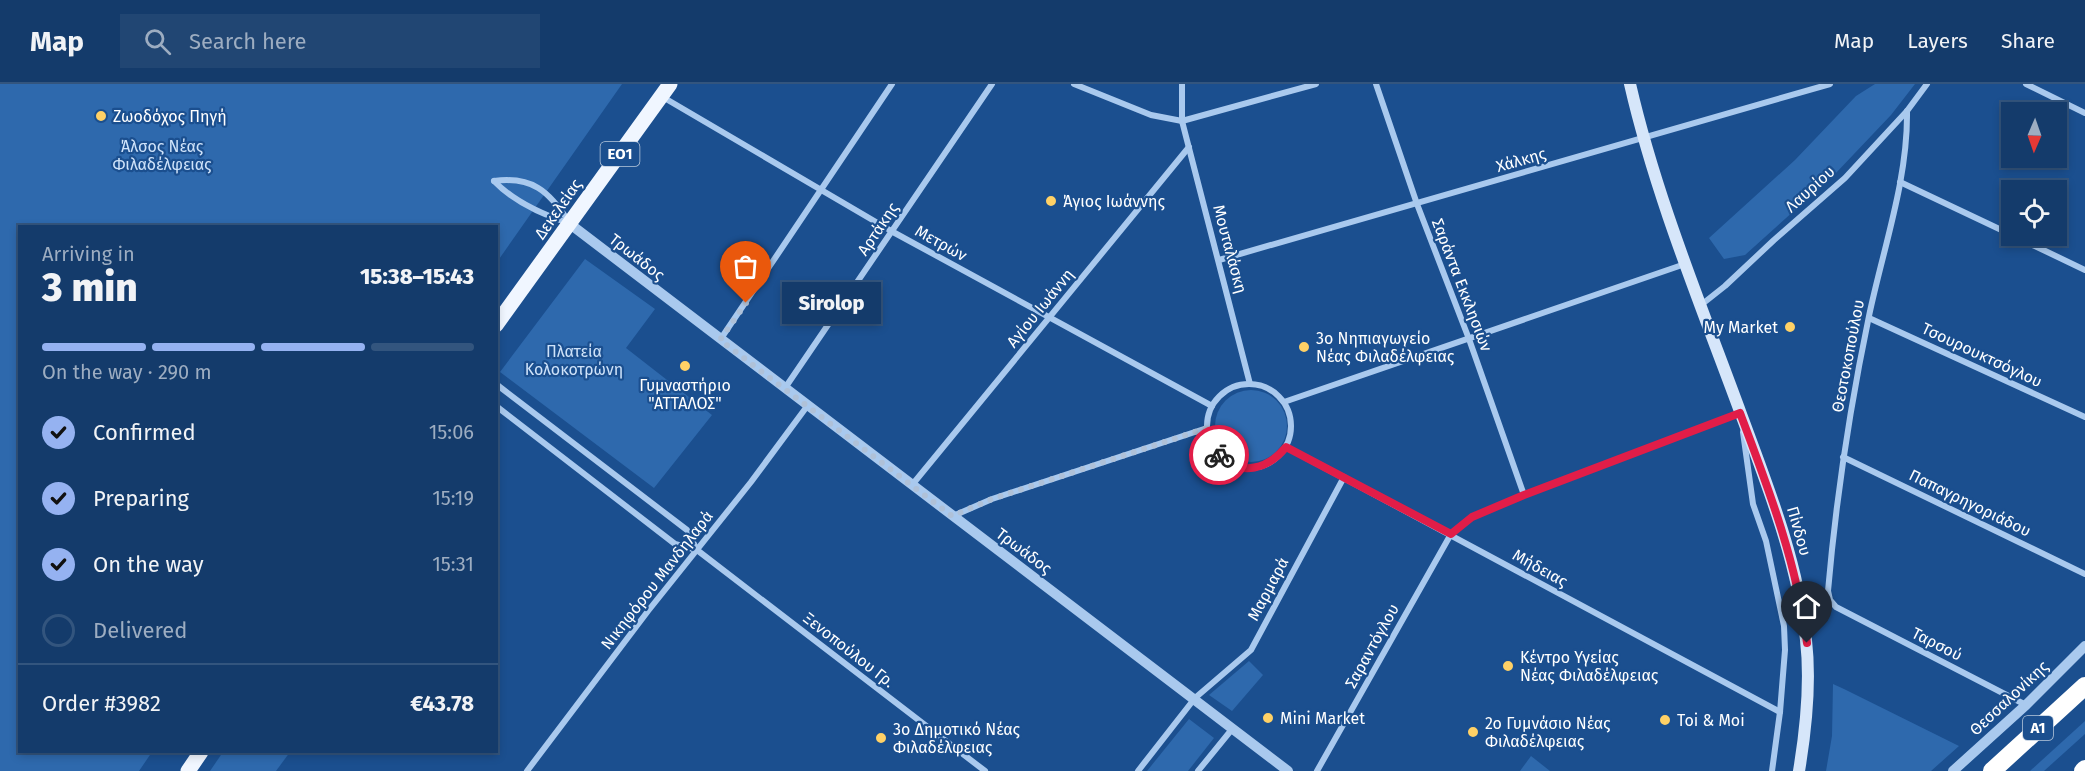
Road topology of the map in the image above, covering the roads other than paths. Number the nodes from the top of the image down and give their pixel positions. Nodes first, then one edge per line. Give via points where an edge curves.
1 (892, 84) edge
2 (992, 84) edge
3 (1074, 84) edge
4 (1182, 84) edge
5 (1316, 84) edge
6 (1376, 84) edge
7 (1630, 84) edge
8 (1830, 84) edge
9 (1927, 84) edge
10 (2026, 84) edge
11 (665, 90) edge
12 (1907, 111) junction
13 (2085, 113) edge
14 (1182, 121) junction
15 (1643, 139) junction
16 (1189, 147) junction
17 (1899, 182) junction
18 (820, 191) junction
19 (1417, 204) junction
20 (570, 224) junction
21 (2001, 229) edge
22 (893, 232) junction
23 (2036, 246) edge
24 (1219, 260) junction
25 (1686, 264) junction
26 (2085, 270) edge
27 (1701, 305) junction
28 (1050, 318) junction
29 (1869, 318) junction
30 (498, 322) edge
31 (1469, 339) junction
32 (720, 340) junction
33 (1250, 384) junction
34 (498, 386) edge
35 (786, 388) junction
36 (1284, 402) junction
37 (808, 405) junction
38 (1212, 406) junction
39 (498, 408) edge
40 (1740, 413) junction
41 (2085, 417) edge
42 (1207, 428) junction
43 (1286, 447) junction
44 (1843, 457) junction
45 (1344, 477) junction
46 (912, 485) junction
47 (1524, 495) junction
48 (952, 516) junction
49 (1451, 534) junction
50 (698, 550) junction
51 (2085, 574) edge
52 (1836, 607) joint
53 (2085, 646) edge
54 (2085, 686) edge
55 (1195, 698) junction
56 (2026, 705) junction
57 (1780, 712) junction
58 (1233, 728) junction
59 (200, 753) edge
60 (188, 771) edge
61 (527, 771) edge
62 (985, 771) edge
63 (1138, 771) edge
64 (1198, 771) edge
65 (1288, 771) edge
66 (1317, 771) edge
67 (1772, 771) edge
68 (1799, 771) edge
69 (1953, 771) edge
70 (1992, 771) edge

1 - 18 street
2 - 22 street, Αρτάκης
3 - 14 street via 1151,115
4 - 14 street
5 - 14 street
6 - 19 street, Σαράντα Εκκλησιών
7 - 15 main road, Πίνδου
8 - 15 street, Χάλκης
9 - 12 street, Λαυρίου
10 - 13 street
11 - 18 street, Μετρών
11 - 20 main road, Δεκελείας / ΕΟ1
12 - 17 street, Θεοτοκοπούλου via 1908,138
12 - 27 street, Λαυρίου via 1845,178
14 - 16 street, Μουταλάσκη
15 - 19 street, Χάλκης
15 - 25 main road, Πίνδου
16 - 24 street, Μουταλάσκη
16 - 28 street, Αγίου Ιωάννη
17 - 21 street
17 - 29 street, Θεοτοκοπούλου
18 - 22 street, Μετρών
18 - 32 street
19 - 24 street, Χάλκης
19 - 31 street, Σαράντα Εκκλησιών
20 - 20 street via 554,199 532,184 511,179 494,181 504,192
20 - 30 main road, Δεκελείας / ΕΟ1
20 - 32 street, Τρωάδος
22 - 28 street, Μετρών
22 - 35 street, Αρτάκης
23 - 26 street
24 - 33 street, Μουταλάσκη
25 - 27 main road, Πίνδου
25 - 31 street
27 - 40 main road, Πίνδου
28 - 38 street, Μετρών
28 - 46 street, Αγίου Ιωάννη
29 - 41 street, Τσουρουκτσόγλου
29 - 44 street, Θεοτοκοπούλου
31 - 36 street
31 - 47 street, Σαράντα Εκκλησιών
32 - 35 street, Τρωάδος
33 - 36 street via 1263,386
33 - 38 street via 1228,390
34 - 50 street, Ξενoπούλου Γρ. via 687,530
35 - 37 street, Τρωάδος
36 - 43 street via 1292,424
37 - 46 street, Τρωάδος
37 - 50 street, Νικηφόρου Μανδηλαρά
38 - 42 street
39 - 50 street, Ξενoπούλου Γρ. via 675,544
40 - 47 street
40 - 57 street, Πίνδου via 1751,492 1784,626
40 - 68 main road, Πίνδου via 1779,520 1805,630 1805,723
42 - 43 street via 1214,450 1235,466 1264,466 1277,459
42 - 48 street via 992,499
43 - 45 street, Μήδειας
44 - 51 street, Παπαγρηγοριάδου
44 - 52 street, Θεοτοκοπούλου via 1828,591
45 - 49 street, Μήδειας
45 - 55 street, Μαρμαρά via 1251,650
46 - 48 street, Τρωάδος
47 - 49 street via 1472,517
48 - 55 street, Τρωάδος
49 - 57 street, Μήδειας
49 - 66 street, Σαραντόγλου
50 - 61 street, Νικηφόρου Μανδηλαρά
50 - 62 street, Ξενoπούλου Γρ.
52 - 56 street, Ταρσού
53 - 56 street, Θεσσαλονίκης
54 - 70 highway, Α1
55 - 58 street, Τρωάδος
55 - 63 street, Μαρμαρά
56 - 69 street, Θεσσαλονίκης
57 - 67 street, Πίνδου
58 - 64 street
58 - 65 street, Τρωάδος
59 - 60 main road

